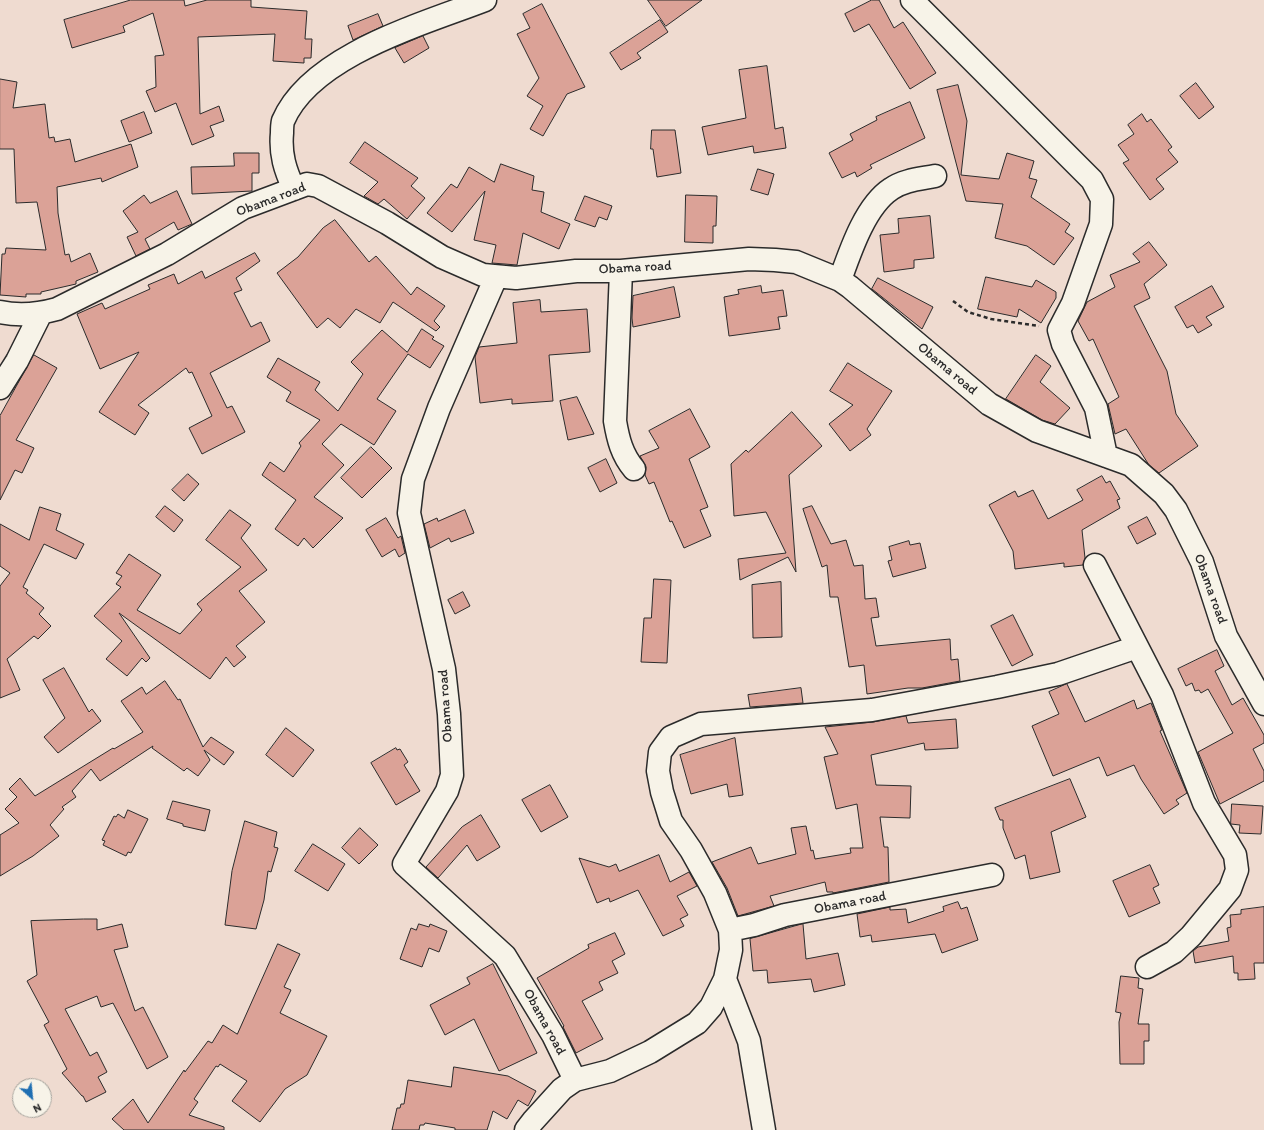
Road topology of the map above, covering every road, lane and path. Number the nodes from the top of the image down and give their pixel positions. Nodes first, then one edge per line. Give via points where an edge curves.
1 (485, 0) edge
2 (912, 0) edge
3 (935, 176) dead end
4 (294, 189) junction
5 (621, 271) junction
6 (496, 276) junction
7 (840, 280) junction
8 (953, 301) dead end
9 (0, 312) edge
10 (41, 314) junction
11 (1059, 330) junction
12 (0, 388) edge
13 (1106, 456) junction
14 (634, 469) dead end
15 (1095, 565) dead end
16 (1137, 647) junction
17 (1264, 704) edge
18 (992, 875) dead end
19 (730, 930) junction
20 (1146, 967) dead end
21 (725, 979) junction
22 (575, 1080) junction
23 (526, 1130) edge
24 (764, 1130) edge

1 - 4 street via 341,60 303,90 283,122 281,148 285,170
2 - 11 street via 1092,180 1102,199 1101,224 1073,303
3 - 7 street via 910,180 890,189 875,205 860,229
4 - 6 street, Obama road via 307,184 318,186 387,223 442,257 483,275
4 - 10 street, Obama road via 243,208 155,261 57,309
5 - 6 street, Obama road via 576,271 516,278
5 - 7 street, Obama road via 749,259 775,260 796,262
5 - 14 street via 615,421 618,441
6 - 22 street, Obama road via 439,408 413,479 409,513 444,669 452,775 446,792 404,864 505,956 553,1035
7 - 13 street, Obama road via 989,404 1037,431
8 - 11 path via 968,312 991,319
9 - 10 street, Obama road
10 - 12 street
11 - 13 street via 1063,344 1096,408
13 - 17 street, Obama road via 1131,465 1164,494 1176,510 1202,562 1226,636
15 - 16 street
16 - 19 street via 1058,674 997,688 872,710 701,724 671,737 660,752 658,771 671,822 691,850 715,893
16 - 20 street via 1162,695 1204,803 1235,855 1237,870 1230,889 1191,936 1174,952
18 - 19 street, Obama road via 785,915
19 - 21 street via 731,950
21 - 22 street via 711,1007 697,1023 650,1052 610,1071
21 - 24 street via 749,1041
22 - 23 street via 562,1089

